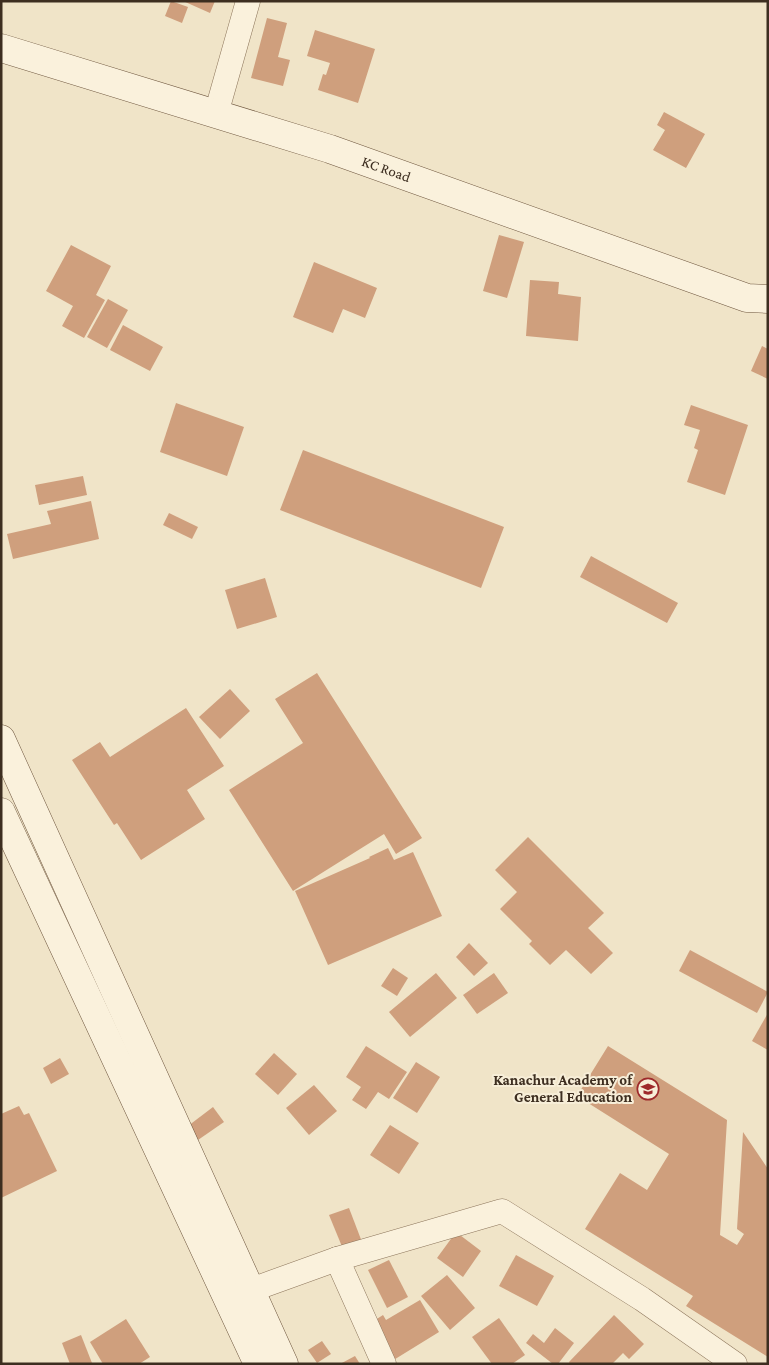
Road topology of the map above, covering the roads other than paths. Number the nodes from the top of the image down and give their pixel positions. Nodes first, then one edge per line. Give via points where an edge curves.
1 (248, 1) edge
2 (1, 48) edge
3 (216, 114) junction
4 (768, 299) edge
5 (1, 738) edge
6 (1, 812) edge
7 (136, 1035) junction
8 (110, 1046) junction
9 (336, 1259) junction
10 (251, 1290) junction
11 (272, 1362) edge
12 (384, 1364) edge
13 (735, 1364) edge

1 - 3 street
2 - 3 main road, KC Road
3 - 4 main road, KC Road via 330,149 747,298
5 - 7 main road
6 - 8 main road
7 - 8 main road
7 - 10 main road
8 - 11 main road
9 - 10 street
9 - 12 street
9 - 13 street via 502,1211 642,1299
10 - 11 main road

